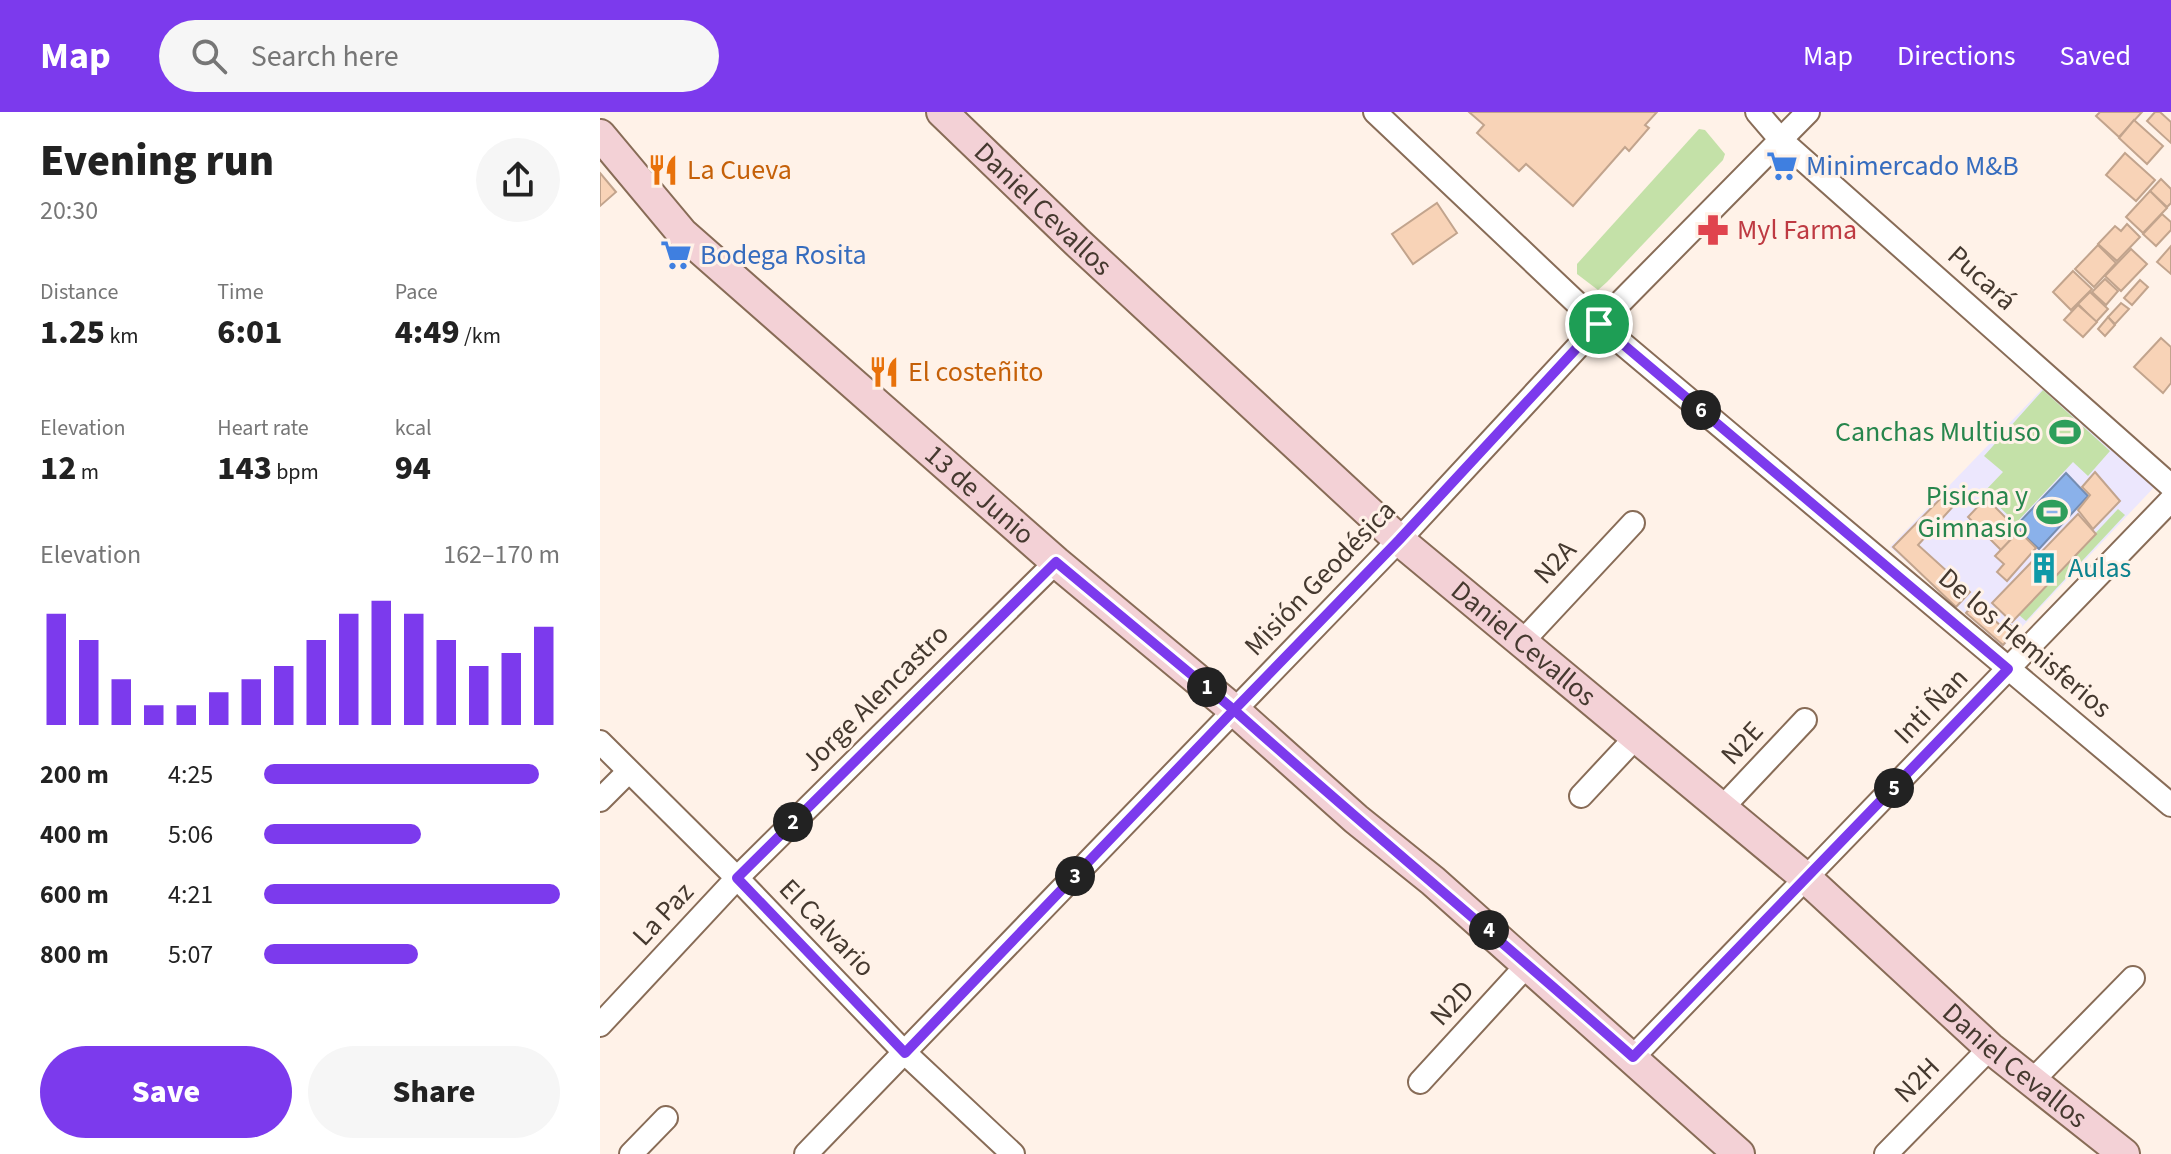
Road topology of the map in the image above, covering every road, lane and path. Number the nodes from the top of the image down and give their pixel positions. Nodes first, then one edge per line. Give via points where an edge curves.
1 (942, 112) edge
2 (1375, 112) edge
3 (1757, 112) edge
4 (1808, 112) edge
5 (600, 135) edge
6 (1781, 140) junction
7 (1599, 324) junction
8 (2171, 486) edge
9 (2171, 500) edge
10 (1633, 523) dead end
11 (1399, 540) junction
12 (1056, 562) junction
13 (1522, 642) junction
14 (2008, 669) junction
15 (1234, 710) junction
16 (1805, 720) dead end
17 (1636, 737) junction
18 (600, 742) edge
19 (628, 772) junction
20 (1581, 796) dead end
21 (600, 800) edge
22 (2171, 805) edge
23 (1722, 808) junction
24 (737, 878) junction
25 (1807, 879) junction
26 (1528, 964) junction
27 (2133, 978) dead end
28 (600, 1025) edge
29 (1990, 1048) junction
30 (905, 1053) junction
31 (1633, 1057) junction
32 (2033, 1080) junction
33 (1420, 1082) dead end
34 (666, 1118) dead end
35 (631, 1154) edge
36 (806, 1154) edge
37 (1013, 1154) edge
38 (1739, 1154) edge
39 (1886, 1154) edge
40 (2124, 1154) edge

1 - 11 street, Daniel Cevallos
2 - 7 street, De los Hemisferios
3 - 6 street, Pucará
4 - 6 street, Misión Geodésica
5 - 12 street, 13 de Junio via 682,233
6 - 7 street, Misión Geodésica
6 - 8 street, Pucará
7 - 11 street, Misión Geodésica
7 - 14 street, De los Hemisferios
9 - 14 street, Inti Ñan
10 - 13 street, N2A
11 - 13 street, Daniel Cevallos
11 - 15 street, Misión Geodésica
12 - 15 street, 13 de Junio
12 - 24 street, Jorge Alencastro
13 - 17 street, Daniel Cevallos
14 - 22 street, De los Hemisferios
14 - 25 street, Inti Ñan
15 - 26 street, 13 de Junio
15 - 30 street, Misión Geodésica
16 - 23 street, N2E
17 - 20 street
17 - 23 street, Daniel Cevallos
18 - 19 street, El Calvario
19 - 21 street
19 - 24 street, El Calvario
23 - 25 street, Daniel Cevallos
24 - 28 street, La Paz
24 - 30 street, El Calvario
25 - 29 street, Daniel Cevallos
25 - 31 street, Inti Ñan
26 - 31 street, 13 de Junio
26 - 33 street, N2D
27 - 32 street
29 - 32 street, Daniel Cevallos
29 - 39 street, N2H
30 - 36 street, Misión Geodésica
30 - 37 street, El Calvario
31 - 38 street, 13 de Junio
32 - 40 street, Daniel Cevallos
34 - 35 street

